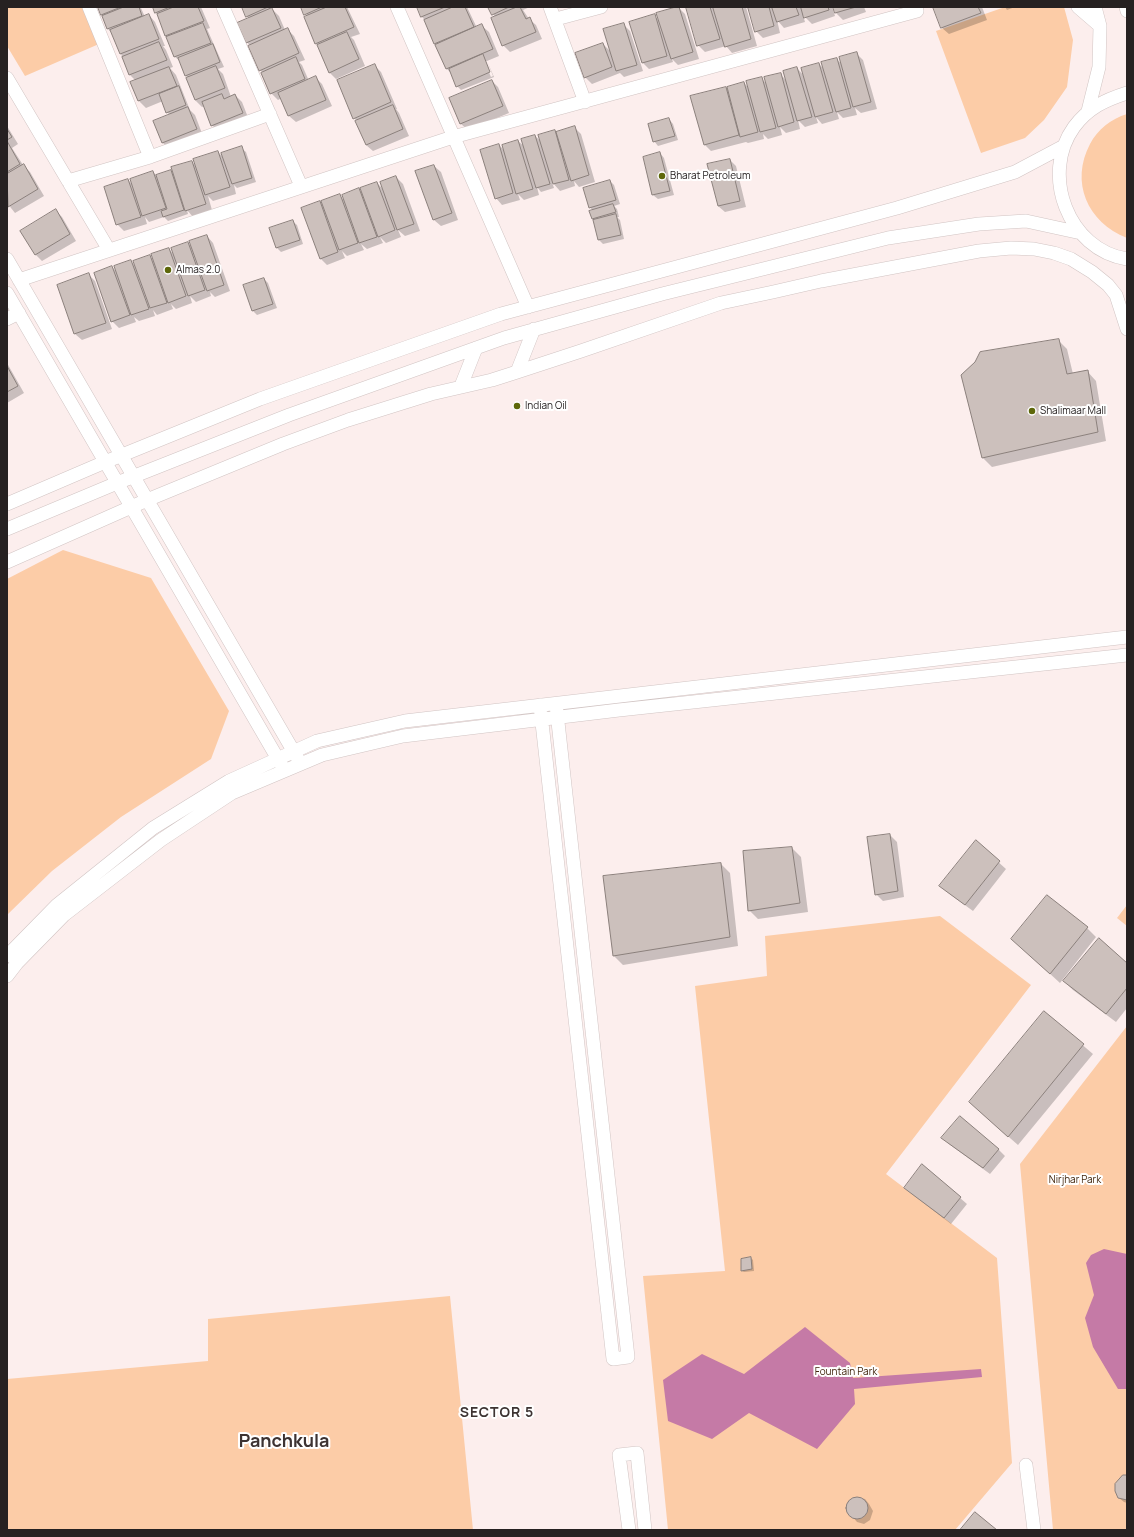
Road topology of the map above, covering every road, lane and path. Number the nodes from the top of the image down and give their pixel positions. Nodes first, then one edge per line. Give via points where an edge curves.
1 (89, 7) edge
2 (223, 7) edge
3 (397, 7) edge
4 (550, 7) edge
5 (601, 7) edge
6 (916, 7) edge
7 (1078, 7) edge
8 (1095, 7) edge
9 (1126, 7) edge
10 (1127, 11) edge
11 (556, 19) junction
12 (1100, 26) junction
13 (7, 78) edge
14 (1127, 93) edge
15 (585, 102) junction
16 (1088, 111) junction
17 (270, 114) junction
18 (453, 137) junction
19 (1064, 146) junction
20 (150, 157) junction
21 (68, 180) junction
22 (301, 186) junction
23 (1081, 233) junction
24 (109, 250) junction
25 (7, 259) edge
26 (1124, 259) edge
27 (1127, 271) edge
28 (19, 280) junction
29 (7, 293) edge
30 (528, 307) junction
31 (13, 316) edge
32 (1127, 329) edge
33 (534, 330) junction
34 (476, 348) junction
35 (517, 372) junction
36 (460, 386) junction
37 (121, 456) junction
38 (105, 462) junction
39 (133, 476) junction
40 (117, 483) junction
41 (147, 500) junction
42 (7, 504) edge
43 (131, 507) junction
44 (7, 529) edge
45 (7, 562) edge
46 (1127, 637) edge
47 (237, 655) junction
48 (1127, 655) edge
49 (222, 664) junction
50 (556, 704) junction
51 (540, 705) junction
52 (558, 718) junction
53 (542, 720) junction
54 (293, 752) junction
55 (278, 759) junction
56 (301, 764) junction
57 (285, 771) junction
58 (7, 956) edge
59 (7, 976) edge
60 (622, 1299) junction
61 (607, 1300) junction
62 (626, 1338) junction
63 (611, 1340) junction
64 (1026, 1465) dead end
65 (628, 1530) edge
66 (645, 1530) edge
67 (1034, 1530) edge

1 - 20 street
2 - 17 street
3 - 18 street
4 - 11 street
5 - 11 street
6 - 15 street via 917,11
7 - 12 street
8 - 12 street
9 - 10 street
11 - 15 street
12 - 16 street via 1099,67
13 - 21 street
14 - 16 street via 1106,100
15 - 18 street
16 - 19 street via 1074,127
17 - 20 street
17 - 22 street
18 - 22 street
18 - 30 street
19 - 23 street via 1059,169 1060,192 1068,214
19 - 30 street via 1015,172 897,208
20 - 21 street
21 - 24 street
22 - 24 street
23 - 26 street via 1099,248
23 - 33 street via 1026,221 979,224 888,238 662,294
24 - 28 street
25 - 28 street
26 - 27 street
28 - 37 street
29 - 31 street
30 - 37 street via 501,314 260,399
31 - 38 street
32 - 35 street via 1116,295 1092,272 1071,259 1054,253 1011,248 979,251 821,280 722,303
33 - 34 street
33 - 35 street
34 - 36 street
34 - 39 street via 289,415
35 - 36 street
36 - 41 street via 348,420
37 - 38 street
37 - 39 street
38 - 40 street
38 - 42 street
39 - 40 street
39 - 41 street
40 - 43 street
40 - 44 street
41 - 43 street
41 - 47 street
43 - 45 street
43 - 49 street
46 - 50 street
47 - 49 street
47 - 54 street
48 - 52 street
49 - 55 street
50 - 51 street
50 - 52 street
51 - 53 street
51 - 54 street via 404,721 317,741
52 - 53 street
52 - 60 street
53 - 56 street via 404,736 322,755
53 - 61 street
54 - 55 street
54 - 56 street
55 - 57 street
55 - 58 street via 229,781 153,828 57,905
56 - 57 street
57 - 59 street via 232,793 161,840 64,915
60 - 61 street
60 - 62 street
61 - 63 street
62 - 63 street
62 - 63 street via 628,1357 613,1359
64 - 67 street
65 - 66 street via 619,1455 637,1453

